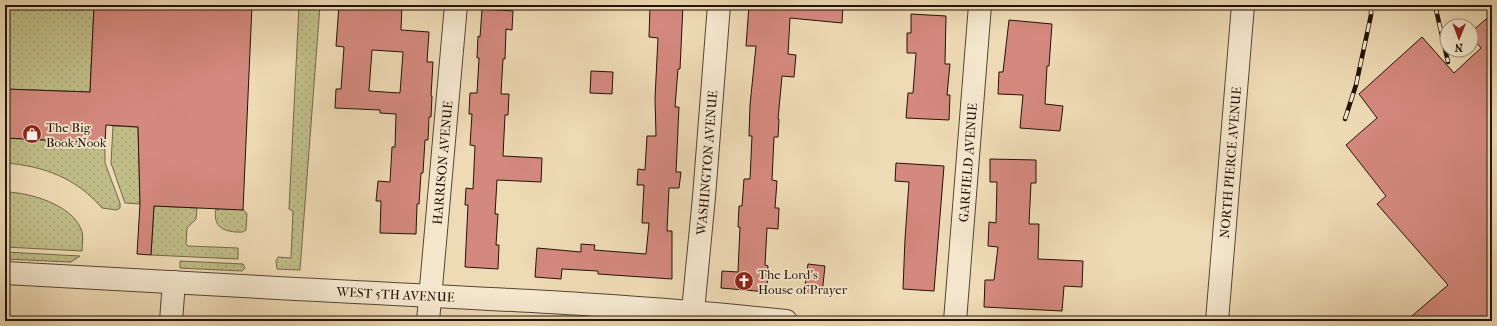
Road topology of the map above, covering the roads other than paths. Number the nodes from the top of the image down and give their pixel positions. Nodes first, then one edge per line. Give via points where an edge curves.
1 (456, 5) edge
2 (719, 5) edge
3 (980, 5) edge
4 (1242, 5) edge
5 (5, 272) edge
6 (174, 282) junction
7 (430, 295) junction
8 (693, 316) edge
9 (171, 321) edge
10 (428, 321) edge
11 (786, 321) edge
12 (955, 321) edge
13 (1217, 321) edge

1 - 7 street, HARRISON AVENUE
2 - 8 street, WASHINGTON AVENUE
3 - 12 street, GARFIELD AVENUE
4 - 13 street, NORTH PIERCE AVENUE
5 - 6 street, WEST 5TH AVENUE
6 - 7 street, WEST 5TH AVENUE
6 - 9 street
7 - 8 street, WEST 5TH AVENUE via 564,302
7 - 10 street, HARRISON AVENUE
8 - 11 street, WEST 5TH AVENUE

